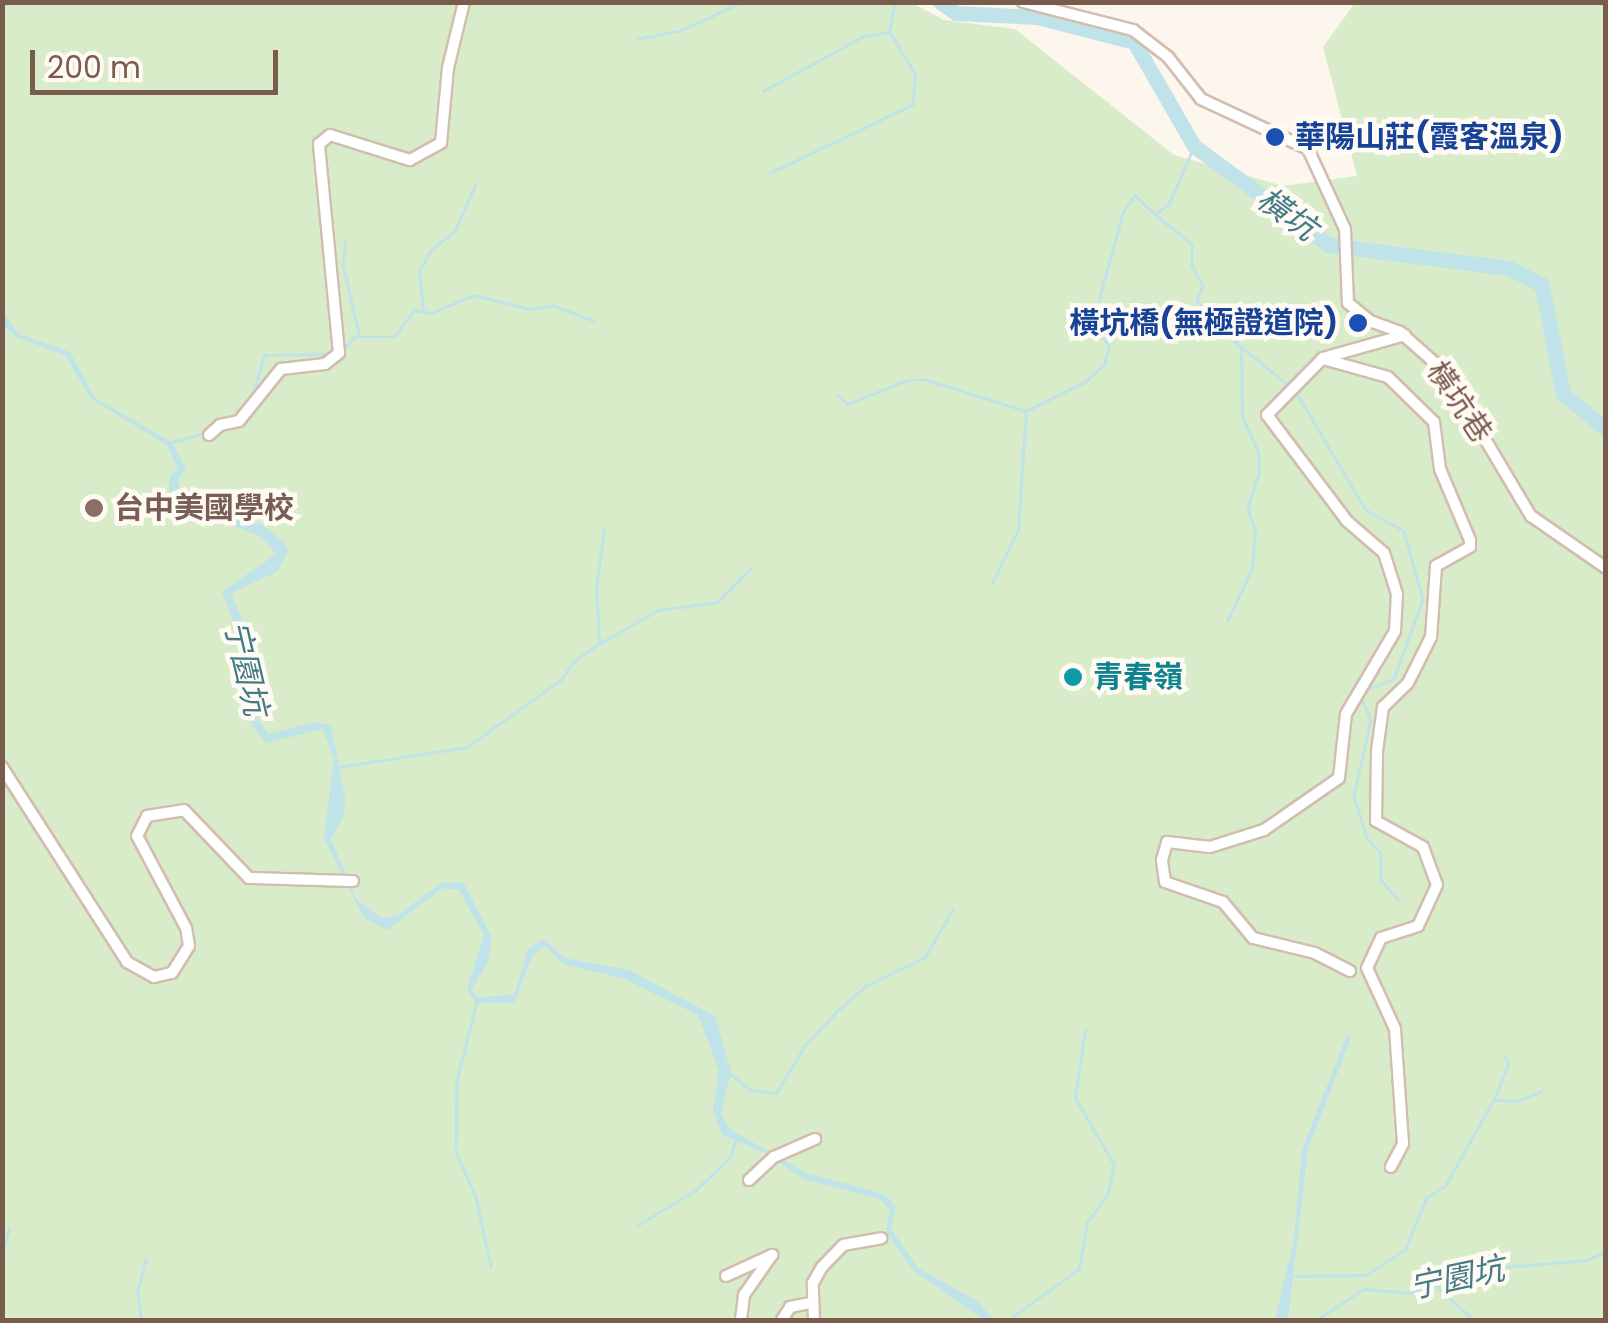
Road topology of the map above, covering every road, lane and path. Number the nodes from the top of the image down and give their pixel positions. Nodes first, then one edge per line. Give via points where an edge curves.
1 (464, 2) edge
2 (1023, 2) edge
3 (1405, 335) junction
4 (1322, 358) junction
5 (209, 436) dead end
6 (1606, 568) edge
7 (2, 767) edge
8 (352, 881) dead end
9 (1350, 970) dead end
10 (816, 1139) dead end
11 (1391, 1167) dead end
12 (749, 1180) dead end
13 (881, 1238) dead end
14 (726, 1276) dead end
15 (810, 1303) junction
16 (742, 1320) edge
17 (782, 1320) edge
18 (814, 1320) edge

1 - 5 street via 440,143 410,160 330,134 319,144 339,353 325,364 281,370 239,420 220,424
2 - 3 street, 橫坑巷 via 1134,30 1168,57 1201,99 1302,144 1318,163 1345,229 1348,303
3 - 4 street
3 - 6 street, 橫坑巷 via 1445,372 1531,516
4 - 9 street via 1268,414 1347,521 1384,553 1397,594 1395,631 1346,714 1338,778 1249,836 1210,848 1167,842 1162,874 1176,890 1223,902 1252,938 1315,953
4 - 11 street via 1388,377 1434,422 1440,469 1470,540 1470,548 1436,566 1431,637 1408,683 1383,707 1377,752 1376,821 1423,848 1437,885 1418,926 1381,938 1367,968 1395,1029 1403,1144
7 - 8 street via 127,962 154,977 172,972 189,946 137,836 146,816 184,810 249,878
10 - 12 street via 774,1157
13 - 15 street via 861,1238 834,1253 813,1283
14 - 16 street via 772,1255 744,1295
15 - 17 street via 790,1307
15 - 18 street

